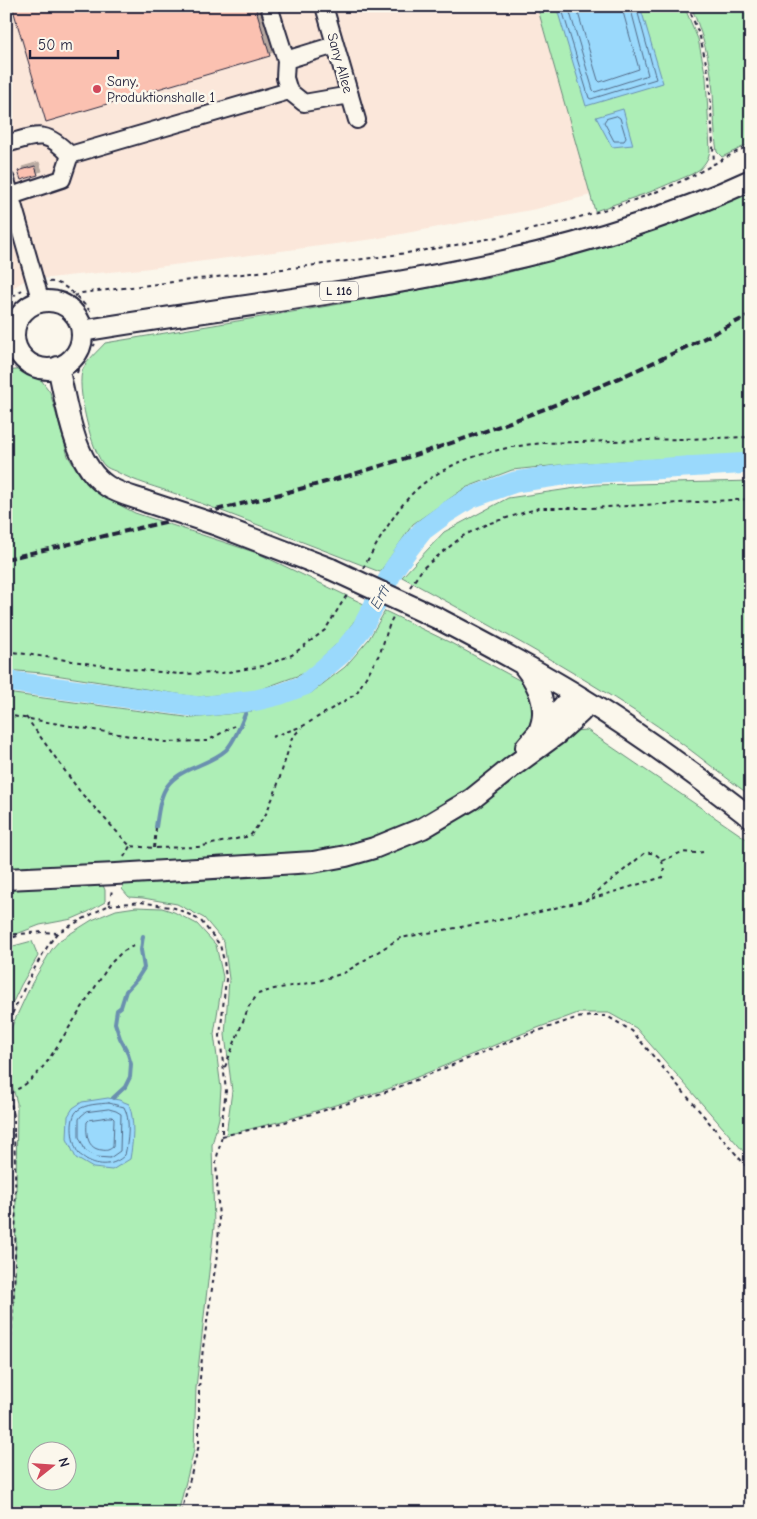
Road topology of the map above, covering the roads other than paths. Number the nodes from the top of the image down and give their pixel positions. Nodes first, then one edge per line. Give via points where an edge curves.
1 (269, 6) edge
2 (324, 6) edge
3 (335, 45) junction
4 (286, 60) junction
5 (289, 91) junction
6 (350, 95) junction
7 (357, 120) dead end
8 (6, 144) edge
9 (70, 155) junction
10 (751, 180) edge
11 (9, 196) edge
12 (41, 302) junction
13 (89, 329) junction
14 (10, 340) edge
15 (58, 367) junction
16 (521, 662) junction
17 (582, 698) junction
18 (538, 733) junction
19 (512, 767) junction
20 (751, 818) edge
21 (6, 879) edge

1 - 4 street
2 - 3 street, Sany Allee
3 - 4 street
3 - 6 street, Sany Allee
4 - 5 street via 285,78
5 - 6 street via 304,103
5 - 9 street
6 - 7 street, Sany Allee
8 - 9 street via 44,136 58,143
9 - 11 street via 62,180
10 - 13 main road, L 116 via 624,230 514,259 351,289
11 - 12 street
12 - 13 main road via 63,304
12 - 14 main road via 24,311
13 - 15 main road via 69,362
14 - 15 main road via 25,360 35,366
15 - 16 main road, bridge via 82,456 88,468 108,487 331,569 439,619
16 - 17 main road
16 - 18 main road via 542,699 543,718
17 - 18 main road via 566,703
17 - 19 main road via 581,712
17 - 20 main road
18 - 19 main road
19 - 21 main road via 472,799 424,828 346,856 313,862

